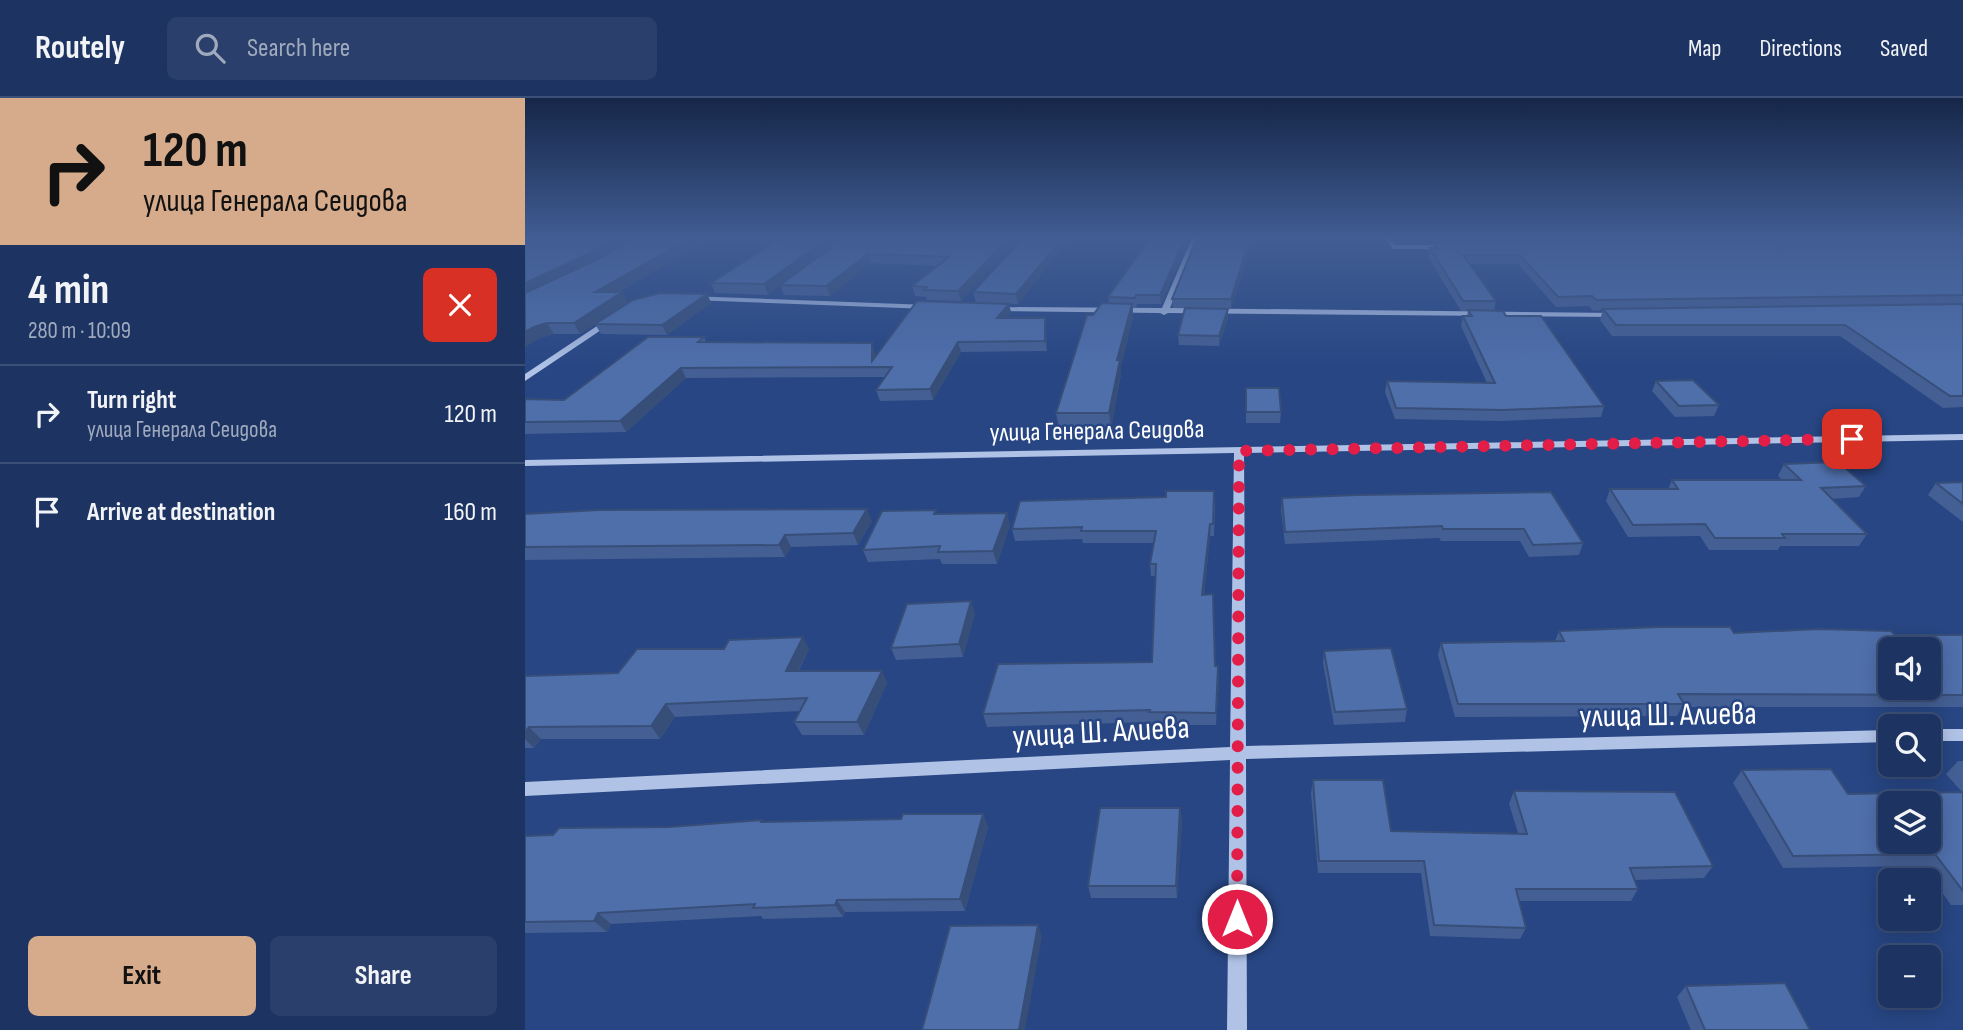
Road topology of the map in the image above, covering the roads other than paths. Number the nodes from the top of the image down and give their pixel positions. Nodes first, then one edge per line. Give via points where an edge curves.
1 (1177, 281) edge
2 (781, 292) edge
3 (679, 298) edge
4 (771, 299) junction
5 (935, 307) edge
6 (989, 309) edge
7 (1164, 313) junction
8 (1627, 315) edge
9 (613, 319) edge
10 (525, 378) edge
11 (1963, 437) edge
12 (1239, 451) junction
13 (525, 463) edge
14 (1963, 735) edge
15 (1878, 736) edge
16 (1941, 736) edge
17 (1236, 752) junction
18 (525, 789) edge
19 (1237, 1030) edge

1 - 7 street
2 - 4 street
3 - 4 street
4 - 5 street
6 - 7 street
7 - 8 street
9 - 10 street
11 - 12 street, улица Генерала Сеидова
12 - 13 street, улица Генерала Сеидова
12 - 17 street
14 - 16 street
15 - 17 street, улица Ш. Алиева
17 - 18 street, улица Ш. Алиева
17 - 19 street

